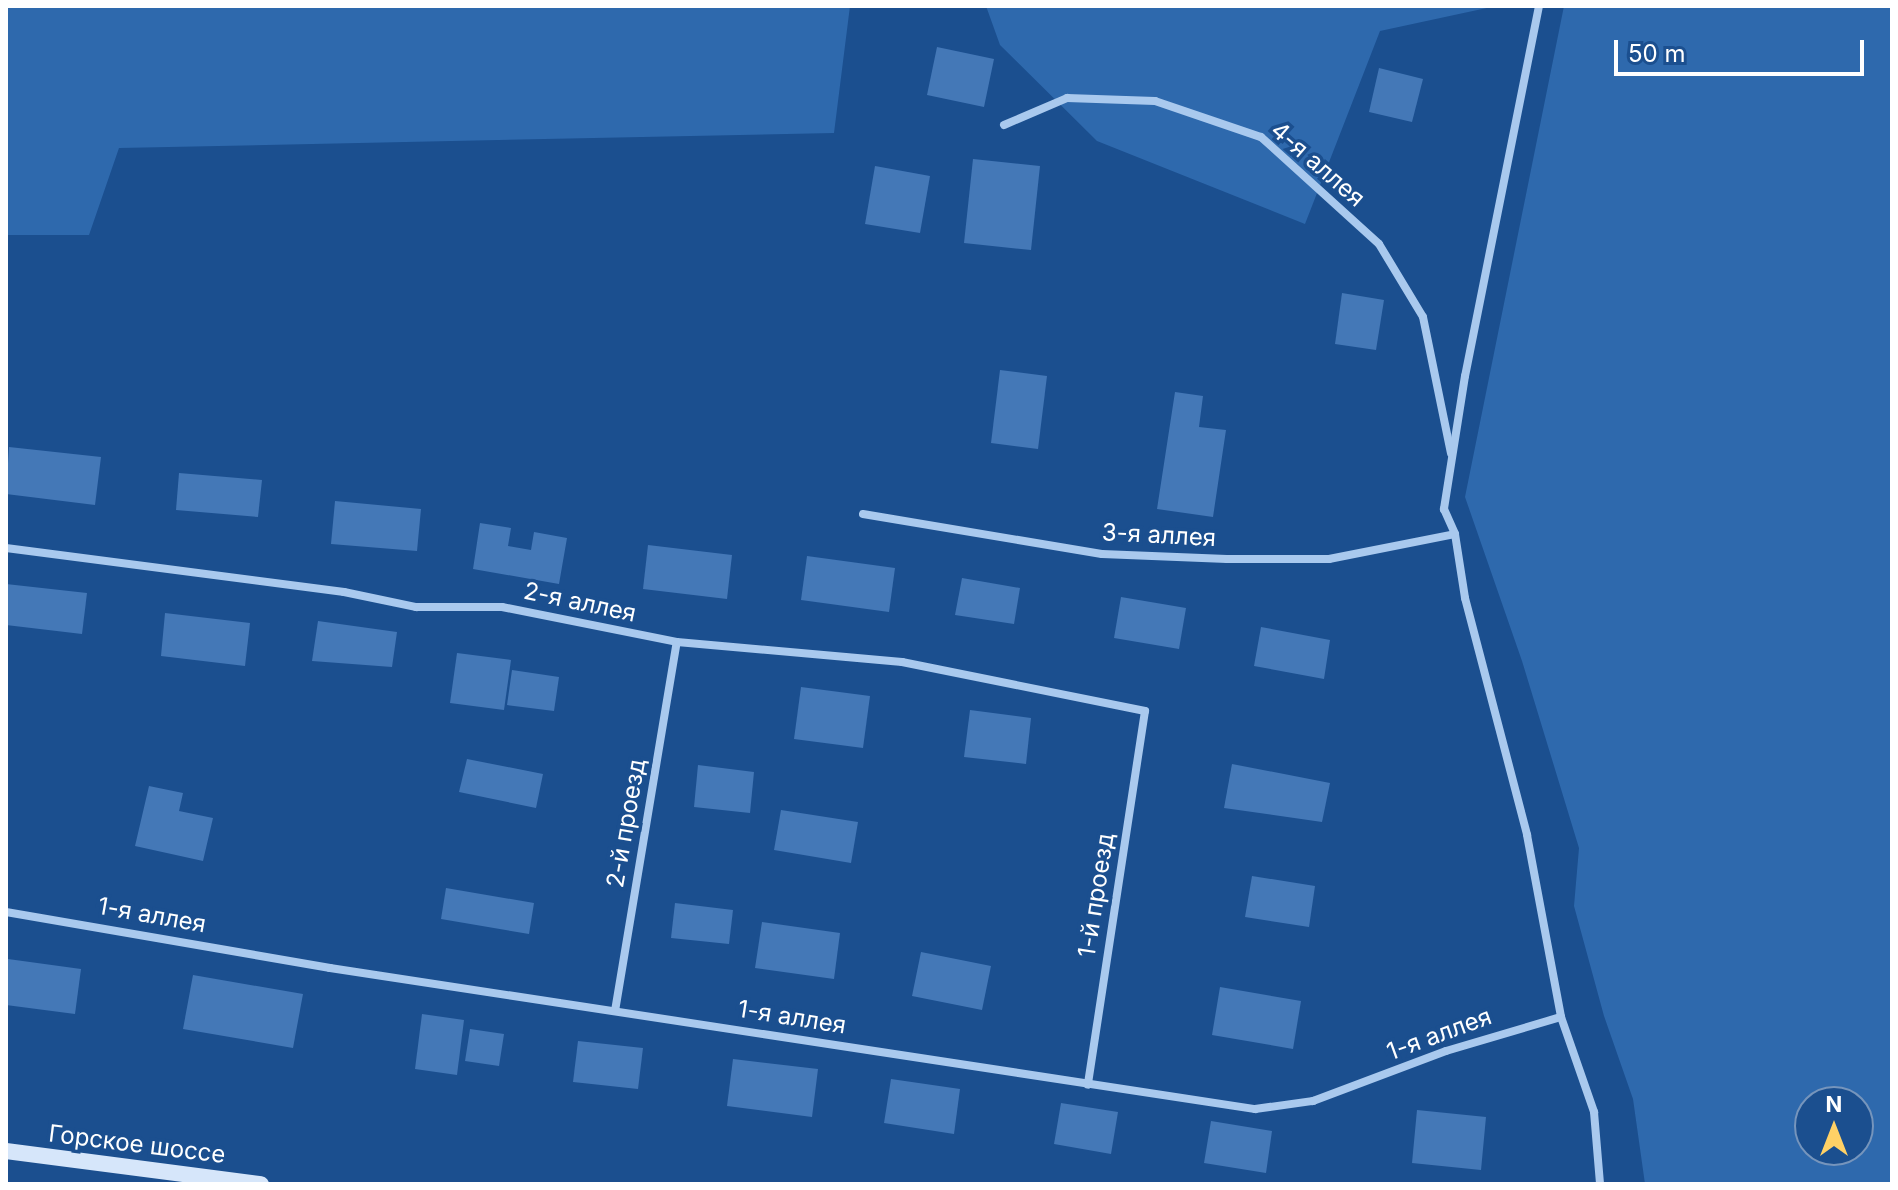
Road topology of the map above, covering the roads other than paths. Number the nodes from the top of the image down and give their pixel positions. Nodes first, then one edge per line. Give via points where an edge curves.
1 (1539, 6) edge
2 (1004, 125) dead end
3 (1452, 458) junction
4 (863, 514) dead end
5 (1455, 534) junction
6 (6, 548) edge
7 (677, 642) junction
8 (1145, 711) joint
9 (6, 912) edge
10 (615, 1011) junction
11 (1561, 1017) junction
12 (1088, 1085) junction
13 (6, 1151) edge
14 (261, 1184) edge
15 (1600, 1184) edge

1 - 3 street
2 - 3 street, 4-я аллея via 1067,98 1155,101 1261,137 1379,244 1423,317
3 - 5 street via 1444,509
4 - 5 street, 3-я аллея via 1102,554 1212,558 1329,559
5 - 11 street via 1465,598 1527,835
6 - 7 street, 2-я аллея via 344,592 416,607 502,607
7 - 8 street, 2-я аллея via 902,662
7 - 10 street, 2-й проезд
8 - 12 street, 1-й проезд
9 - 10 street, 1-я аллея
10 - 12 street, 1-я аллея
11 - 12 street, 1-я аллея via 1299,1103 1255,1109
11 - 15 street via 1594,1112
13 - 14 main road, Горское шоссе

